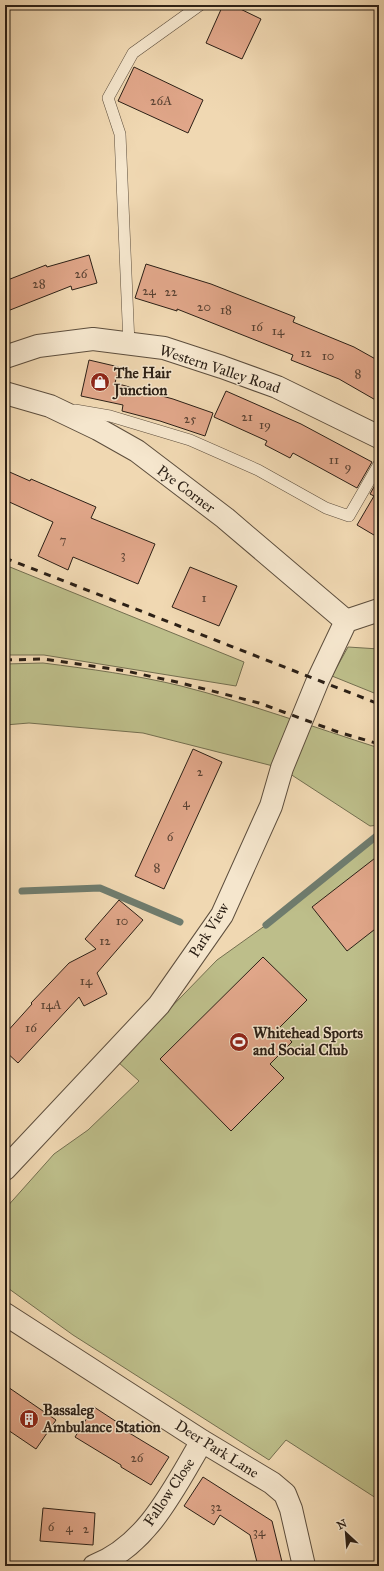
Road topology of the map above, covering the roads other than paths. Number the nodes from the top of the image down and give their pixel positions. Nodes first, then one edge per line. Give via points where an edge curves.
1 (200, 5) edge
2 (129, 344) junction
3 (5, 357) edge
4 (5, 393) edge
5 (50, 406) junction
6 (379, 437) edge
7 (379, 464) edge
8 (379, 610) edge
9 (346, 621) junction
10 (5, 1169) edge
11 (5, 1314) edge
12 (202, 1441) junction
13 (94, 1566) edge
14 (304, 1566) edge

1 - 2 lane via 133,53 108,98 120,134
2 - 3 street, Western Valley Road via 93,339 38,346
2 - 6 street, Western Valley Road via 164,348 278,387
4 - 5 street, Pye Corner
5 - 7 lane via 110,416 190,440 258,470 326,508 349,516
5 - 9 street, Pye Corner via 137,451 225,518
8 - 9 street
9 - 10 street, Park View via 318,680 282,768 271,806 222,915 159,1005
11 - 12 street, Deer Park Lane
12 - 13 street, Fallow Close via 158,1514 125,1550
12 - 14 street, Deer Park Lane via 272,1483 285,1494

